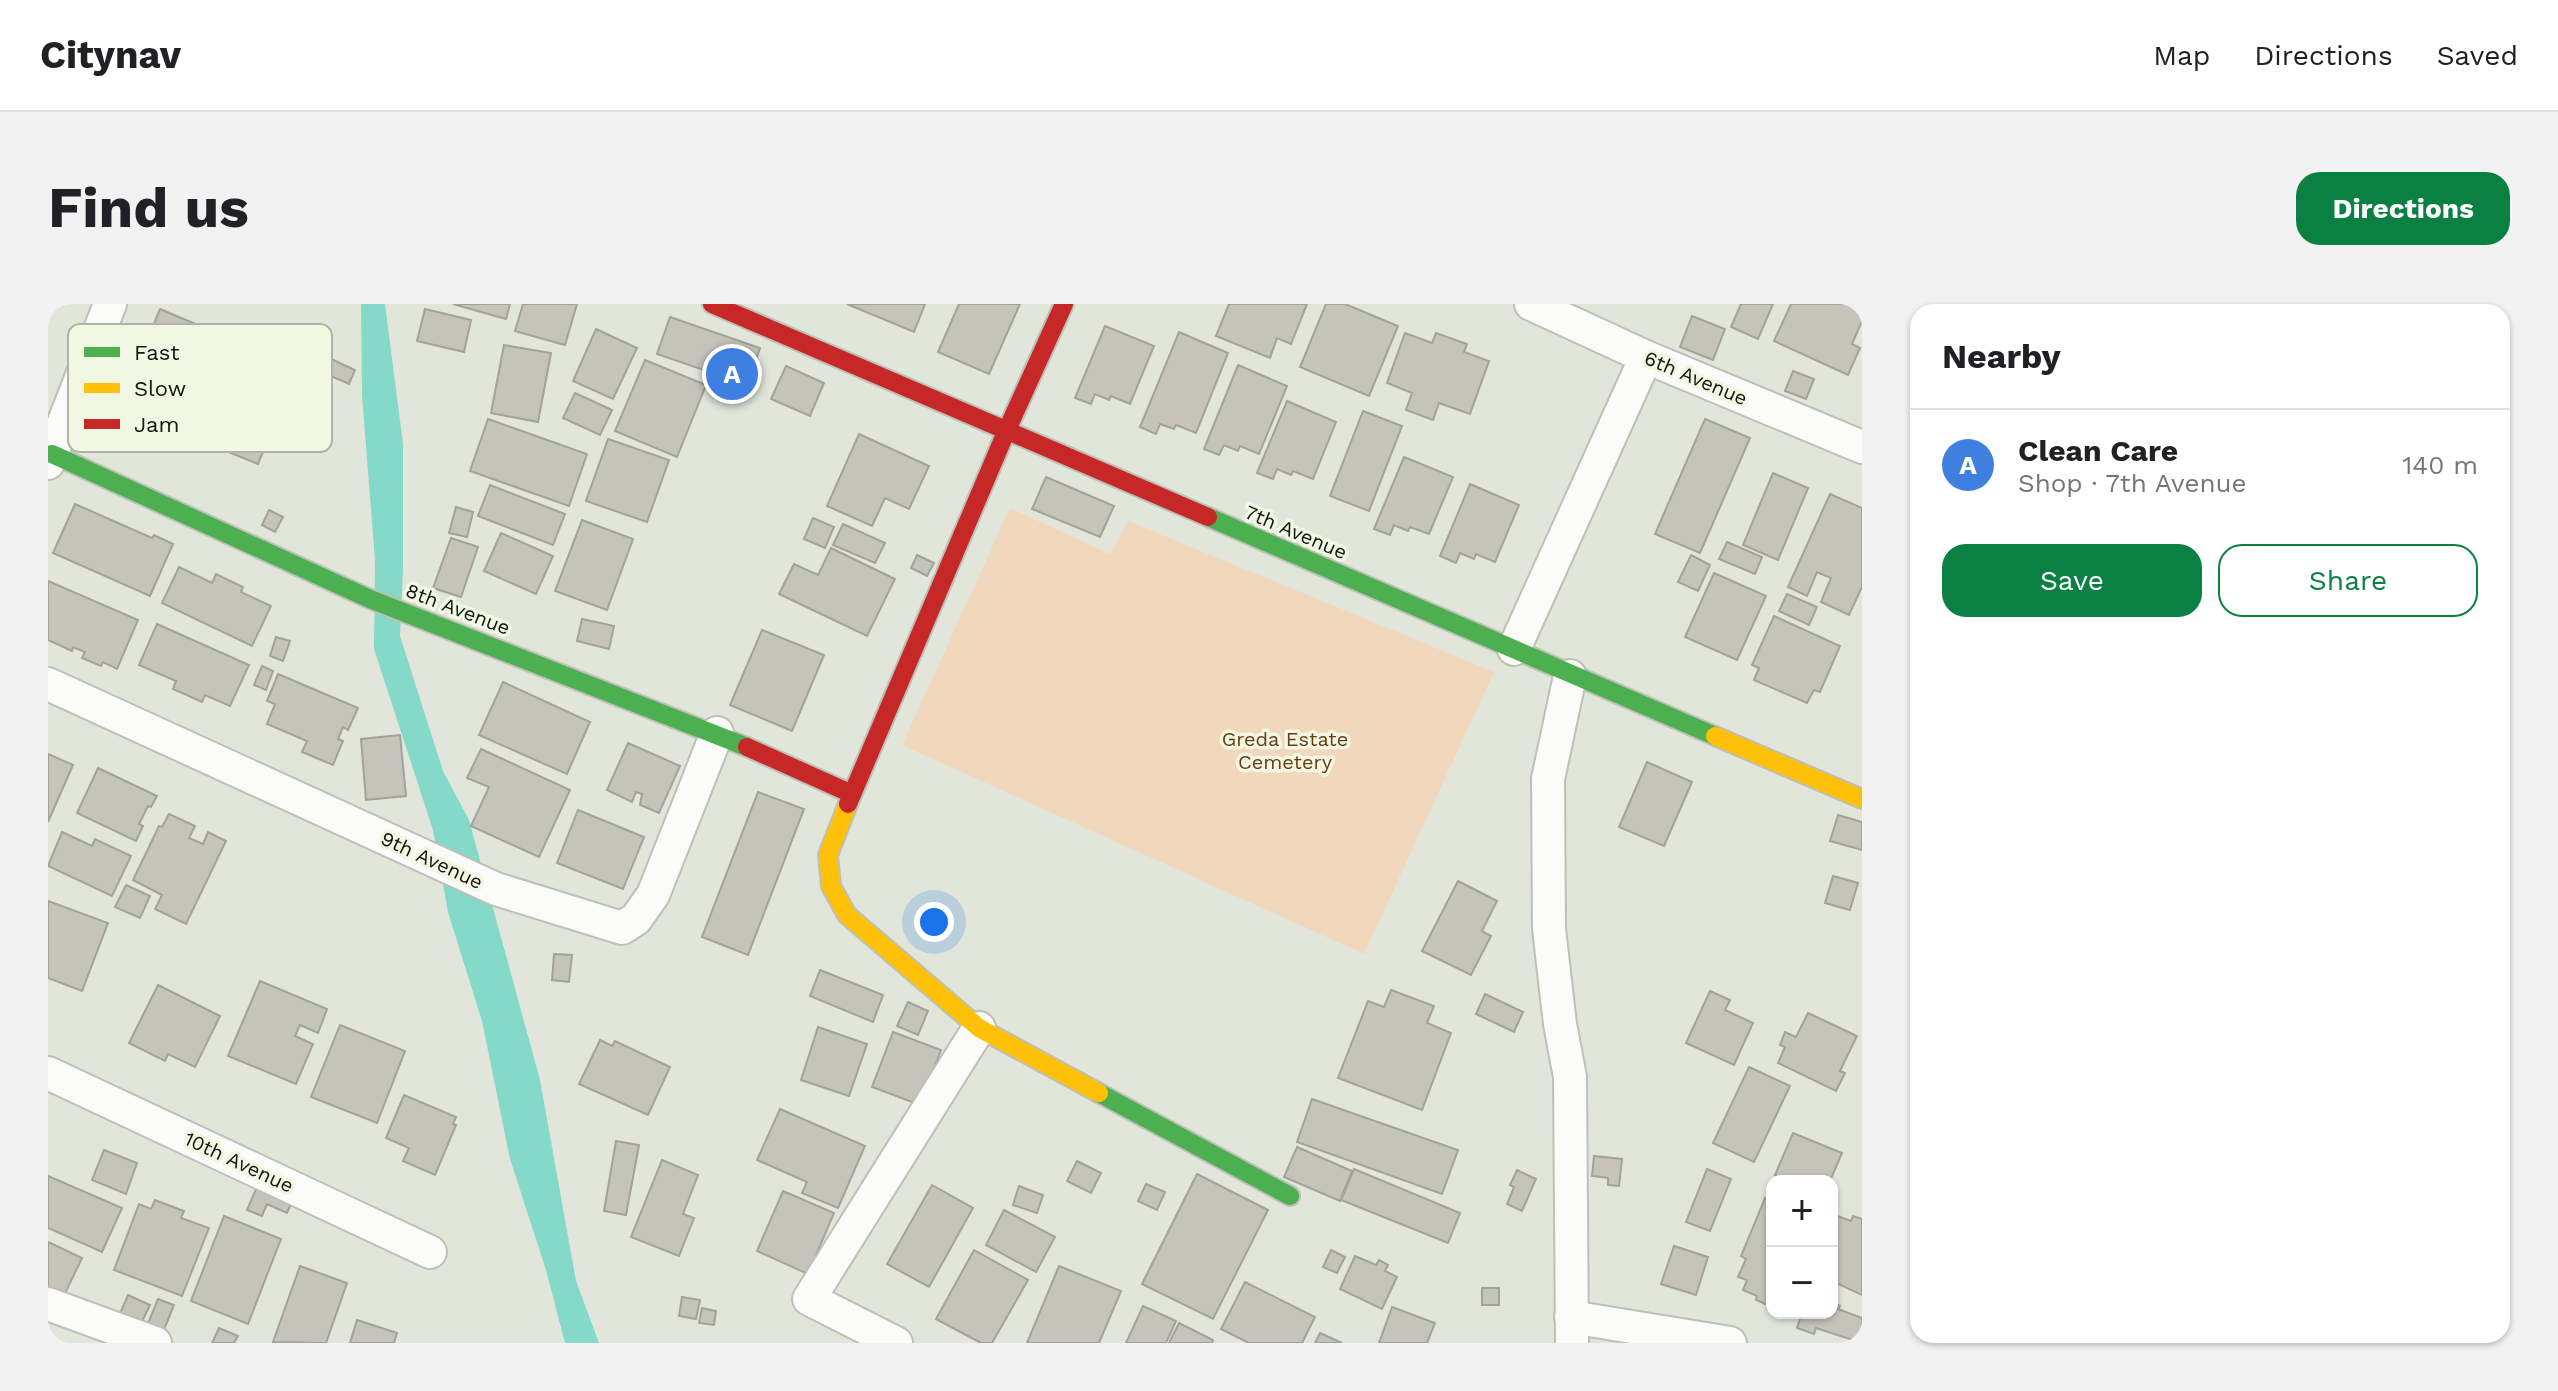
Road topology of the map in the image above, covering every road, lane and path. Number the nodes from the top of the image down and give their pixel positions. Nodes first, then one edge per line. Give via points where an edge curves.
1 (110, 304) edge
2 (712, 304) edge
3 (1064, 304) edge
4 (1531, 304) edge
5 (102, 324) edge
6 (1646, 357) junction
7 (68, 412) edge
8 (1006, 432) junction
9 (1862, 447) edge
10 (50, 458) edge
11 (1514, 649) junction
12 (1570, 676) junction
13 (48, 684) edge
14 (717, 733) junction
15 (852, 794) junction
16 (1862, 799) edge
17 (979, 1028) junction
18 (48, 1073) edge
19 (1290, 1196) dead end
20 (430, 1252) dead end
21 (48, 1304) edge
22 (1571, 1330) edge
23 (155, 1343) edge
24 (896, 1343) edge
25 (1730, 1343) edge

1 - 5 street
2 - 8 street, 7th Avenue
3 - 8 street
4 - 6 street, 6th Avenue
6 - 9 street, 6th Avenue
6 - 11 street
7 - 10 street
8 - 11 street, 7th Avenue
8 - 15 street
10 - 14 street, 8th Avenue via 370,599
11 - 12 street, 7th Avenue
12 - 16 street, 7th Avenue
12 - 22 street via 1548,779 1549,929 1570,1077
13 - 14 street, 9th Avenue via 496,889 622,928 636,919 653,895
14 - 15 street, 8th Avenue
15 - 17 street via 828,855 831,886 841,905
17 - 19 street
17 - 24 street via 809,1299
18 - 20 street, 10th Avenue
21 - 23 street
22 - 25 street

